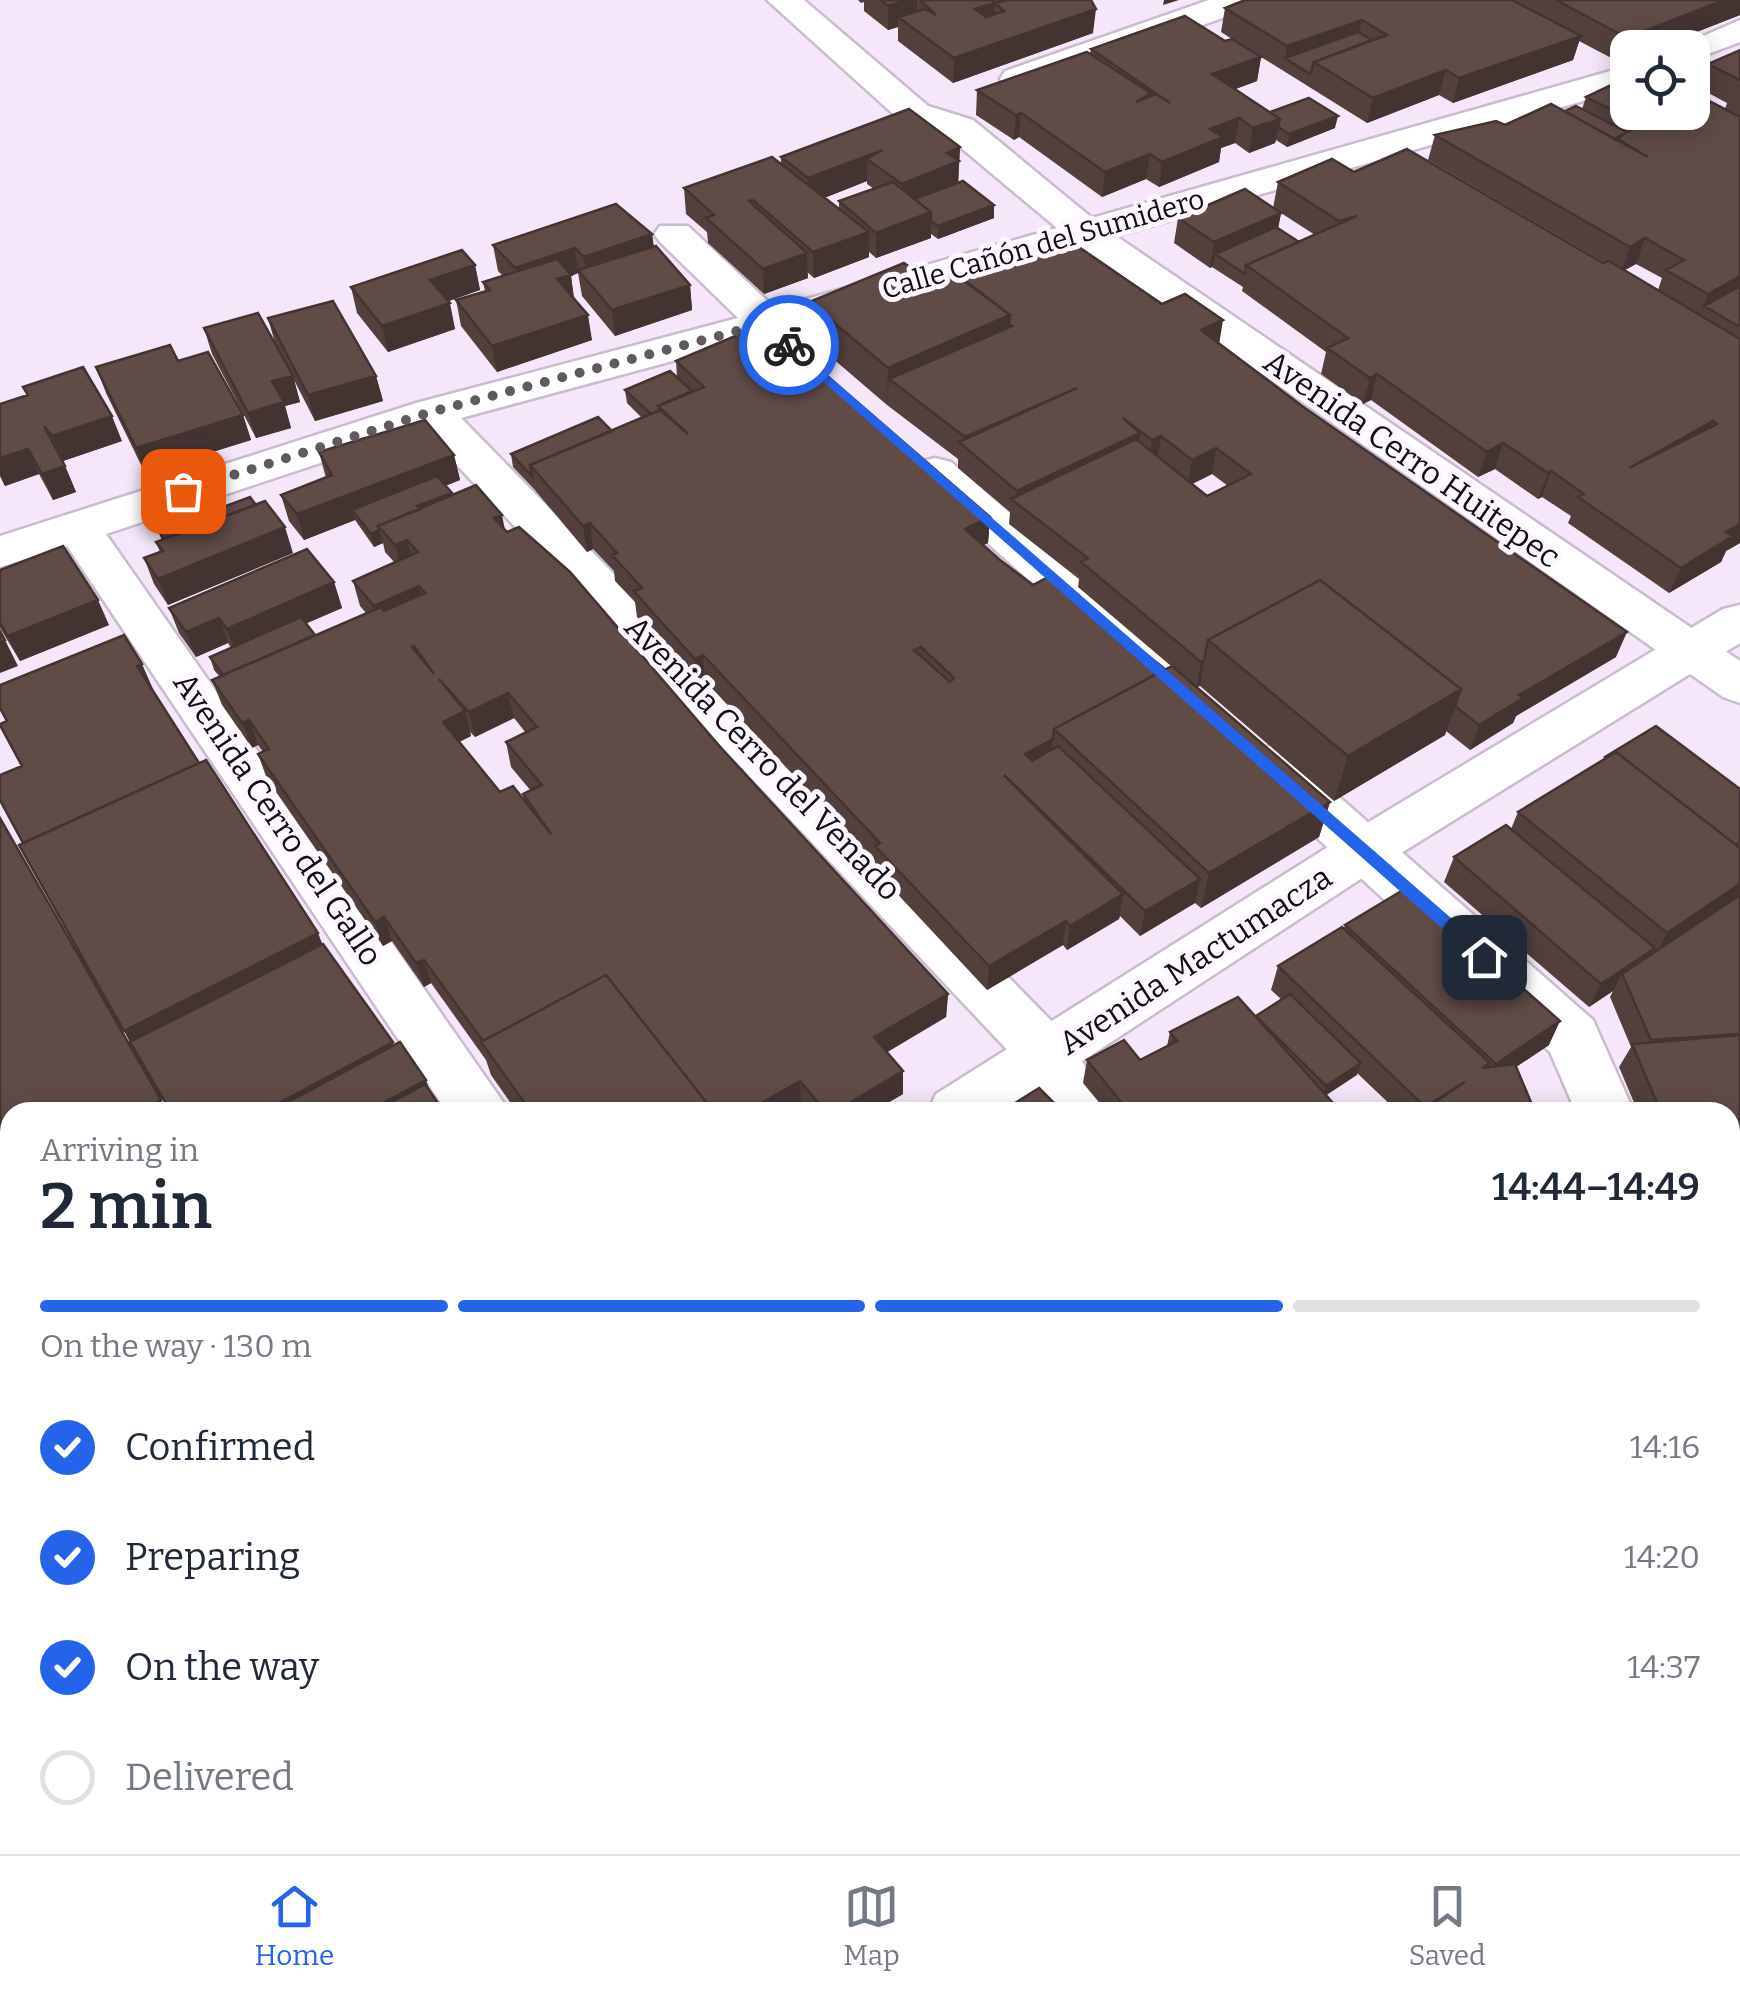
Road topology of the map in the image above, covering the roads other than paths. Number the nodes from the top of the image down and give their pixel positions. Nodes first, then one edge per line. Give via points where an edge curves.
1 (784, 0) edge
2 (1241, 0) edge
3 (1740, 30) edge
4 (1710, 42) edge
5 (1577, 52) edge
6 (1610, 69) edge
7 (1610, 83) edge
8 (964, 101) junction
9 (1384, 146) junction
10 (1435, 176) edge
11 (1085, 232) junction
12 (674, 234) dead end
13 (764, 324) junction
14 (825, 376) edge
15 (431, 412) junction
16 (900, 442) edge
17 (76, 525) junction
18 (0, 552) edge
19 (1740, 621) edge
20 (1691, 652) junction
21 (1740, 685) edge
22 (1366, 850) junction
23 (1048, 1056) junction
24 (473, 1102) edge
25 (973, 1102) edge
26 (1078, 1102) edge
27 (1602, 1102) edge

1 - 8 street via 915,114
2 - 8 street via 1136,21
3 - 4 street
5 - 6 street
7 - 9 street, Calle Cañón del Sumidero
8 - 11 street, Avenida Cerro Huitepec
9 - 10 street
9 - 11 street, Calle Cañón del Sumidero
11 - 13 street, Calle Cañón del Sumidero
11 - 20 street, Avenida Cerro Huitepec
12 - 13 street
13 - 14 street
13 - 15 street, Calle Cañón del Sumidero
15 - 17 street, Calle Cañón del Sumidero
15 - 23 street, Avenida Cerro del Venado
16 - 22 street
17 - 18 street, Calle Cañón del Sumidero
17 - 24 street, Avenida Cerro del Gallo
19 - 20 street, Avenida Mactumacza
20 - 21 street, Avenida Cerro Huitepec
20 - 22 street, Avenida Mactumacza
22 - 23 street, Avenida Mactumacza
22 - 27 street via 1573,1037
23 - 25 street, Avenida Mactumacza
23 - 26 street, Avenida Cerro del Venado

